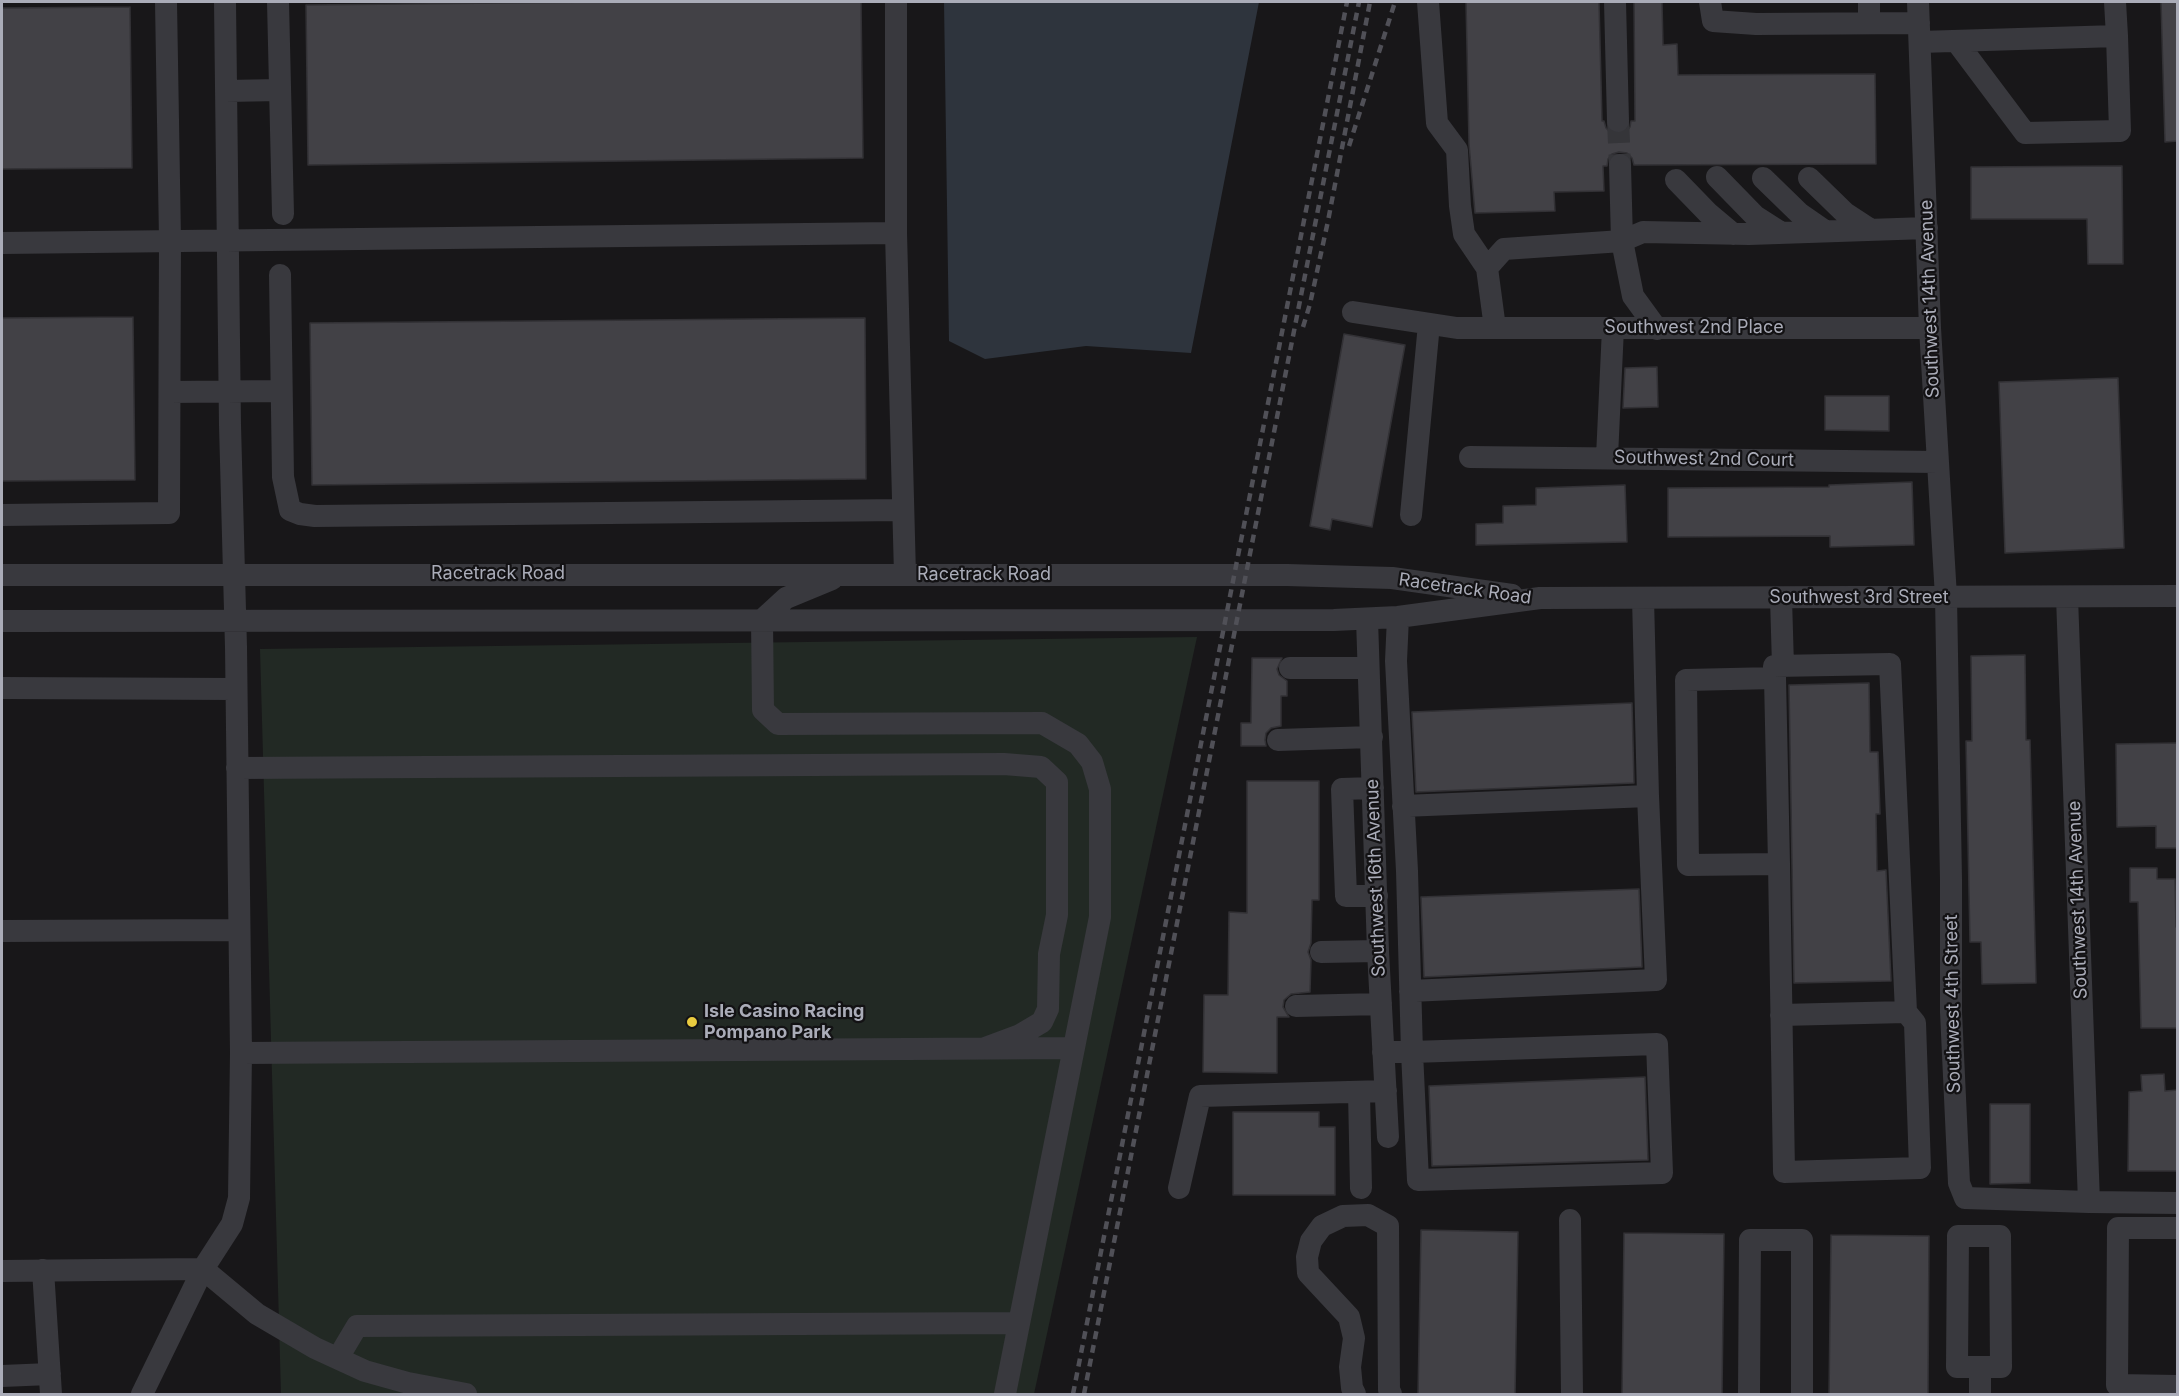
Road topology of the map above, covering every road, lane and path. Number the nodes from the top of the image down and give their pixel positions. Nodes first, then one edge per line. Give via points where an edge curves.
1 (166, 2) edge
2 (225, 2) edge
3 (278, 2) edge
4 (896, 2) edge
5 (1428, 2) edge
6 (1615, 2) edge
7 (1710, 2) edge
8 (2115, 2) edge
9 (1869, 13) edge
10 (1919, 22) edge
11 (2117, 36) junction
12 (1956, 41) junction
13 (280, 90) junction
14 (226, 91) junction
15 (1618, 121) tunnel mouth
16 (1620, 165) tunnel mouth
17 (1717, 177) dead end
18 (1763, 178) dead end
19 (1809, 178) dead end
20 (1676, 180) dead end
21 (283, 214) dead end
22 (1927, 228) junction
23 (1871, 230) junction
24 (1825, 231) junction
25 (1780, 232) junction
26 (896, 233) junction
27 (1732, 234) junction
28 (170, 240) junction
29 (228, 241) junction
30 (1622, 241) junction
31 (2, 243) edge
32 (1487, 268) junction
33 (280, 275) dead end
34 (1353, 312) dead end
35 (1429, 324) junction
36 (1495, 328) junction
37 (1613, 328) junction
38 (1930, 328) junction
39 (1657, 329) junction
40 (230, 391) junction
41 (281, 391) junction
42 (170, 392) junction
43 (1470, 458) dead end
44 (1607, 458) junction
45 (1938, 462) junction
46 (903, 510) junction
47 (2, 515) edge
48 (1411, 515) dead end
49 (2, 575) edge
50 (234, 575) junction
51 (842, 575) junction
52 (905, 575) junction
53 (2178, 596) edge
54 (1946, 597) junction
55 (2067, 597) junction
56 (1540, 598) junction
57 (1643, 598) junction
58 (1781, 598) junction
59 (1398, 617) junction
60 (1367, 619) junction
61 (2, 621) edge
62 (235, 621) junction
63 (762, 621) junction
64 (1290, 668) dead end
65 (1368, 668) junction
66 (1779, 672) junction
67 (2, 688) edge
68 (236, 689) junction
69 (1372, 737) junction
70 (1278, 740) dead end
71 (237, 768) junction
72 (1373, 788) junction
73 (1648, 796) junction
74 (1404, 806) junction
75 (1779, 864) junction
76 (1377, 896) junction
77 (239, 930) junction
78 (2, 931) edge
79 (1378, 951) junction
80 (1322, 952) dead end
81 (1410, 991) junction
82 (1381, 1004) junction
83 (1296, 1006) dead end
84 (1906, 1012) junction
85 (1781, 1015) junction
86 (985, 1048) junction
87 (1074, 1048) junction
88 (1383, 1052) junction
89 (1412, 1052) junction
90 (241, 1053) junction
91 (1386, 1091) junction
92 (1359, 1092) junction
93 (1388, 1137) dead end
94 (1179, 1188) dead end
95 (1361, 1188) dead end
96 (2089, 1203) junction
97 (2178, 1203) edge
98 (1570, 1220) dead end
99 (2178, 1228) edge
100 (203, 1269) junction
101 (43, 1270) junction
102 (2, 1271) edge
103 (1019, 1323) junction
104 (338, 1358) junction
105 (1980, 1367) junction
106 (2, 1376) edge
107 (50, 1384) edge
108 (2177, 1386) edge
109 (2178, 1394) edge
110 (142, 1395) edge
111 (466, 1395) edge
112 (1005, 1395) edge
113 (1355, 1395) edge
114 (1391, 1395) edge
115 (1572, 1395) edge
116 (1749, 1395) edge
117 (1802, 1395) edge
118 (1980, 1395) edge

1 - 28 street
2 - 14 street
3 - 13 street
4 - 26 street
5 - 32 street via 1437,123 1457,150 1464,234
6 - 15 street
7 - 9 street via 1713,21 1756,24
8 - 11 street
9 - 10 street
10 - 12 street
10 - 22 street, Southwest 14th Avenue
11 - 12 street
11 - 12 street via 2120,131 2025,133
13 - 14 street
13 - 21 street
14 - 29 street
16 - 30 street
17 - 25 street via 1755,216
18 - 24 street via 1799,213
19 - 23 street via 1845,213
20 - 27 street
22 - 23 street
22 - 38 street, Southwest 14th Avenue
23 - 24 street
24 - 25 street
25 - 27 street
26 - 29 street
26 - 46 street
27 - 30 street via 1643,232
28 - 29 street
28 - 31 street
28 - 42 street
29 - 40 street
30 - 32 street via 1504,249
30 - 39 street via 1633,296
32 - 36 street
33 - 41 street
34 - 35 street, Southwest 2nd Place
35 - 36 street, Southwest 2nd Place
35 - 48 street
36 - 37 street, Southwest 2nd Place
37 - 39 street, Southwest 2nd Place
37 - 44 street
38 - 39 street, Southwest 2nd Place
38 - 45 street, Southwest 14th Avenue
40 - 41 street
40 - 42 street
40 - 50 street
41 - 46 street via 283,477 291,510 300,514
42 - 47 street via 169,513
43 - 44 street, Southwest 2nd Court
44 - 45 street, Southwest 2nd Court
45 - 54 street, Southwest 14th Avenue
46 - 52 street
49 - 50 street, Racetrack Road
50 - 51 street, Racetrack Road
50 - 62 street
51 - 52 street, Racetrack Road
51 - 63 street via 786,598
52 - 56 street, Racetrack Road via 1358,576
53 - 55 street, Southwest 3rd Street
54 - 55 street, Southwest 3rd Street
54 - 58 street, Southwest 3rd Street
54 - 96 street, Southwest 4th Street via 1951,1012 1959,1183 1965,1198
55 - 96 street, Southwest 14th Avenue
56 - 57 street, Southwest 3rd Street
56 - 59 street, Racetrack Road
57 - 58 street, Southwest 3rd Street
57 - 73 street
58 - 66 street
59 - 60 street, Racetrack Road
59 - 74 street via 1396,661
60 - 63 street, Racetrack Road
60 - 65 street, Southwest 16th Avenue
61 - 62 street, Racetrack Road
62 - 63 street, Racetrack Road
62 - 68 street
63 - 87 street via 763,710 778,724 1041,723 1078,744 1092,762 1100,789 1100,917
64 - 65 street
65 - 69 street, Southwest 16th Avenue
66 - 75 street
66 - 75 street via 1686,680 1688,865
66 - 84 street via 1890,664
67 - 68 street
68 - 71 street
69 - 70 street
69 - 72 street, Southwest 16th Avenue
71 - 77 street
71 - 86 street via 980,764 1041,767 1057,782 1058,915 1049,954 1048,1010 1034,1027
72 - 76 street, Southwest 16th Avenue
72 - 76 street via 1342,789 1342,801 1346,897
73 - 74 street
73 - 81 street via 1656,980
74 - 81 street
75 - 85 street
76 - 79 street, Southwest 16th Avenue
77 - 78 street
77 - 90 street
79 - 80 street
79 - 82 street, Southwest 16th Avenue
81 - 89 street
82 - 83 street
82 - 88 street, Southwest 16th Avenue
84 - 85 street
84 - 85 street via 1915,1023 1920,1168 1784,1172
86 - 87 street
86 - 90 street
87 - 103 street
88 - 89 street
88 - 91 street, Southwest 16th Avenue
89 - 89 street via 1657,1044 1662,1173 1418,1180
90 - 100 street via 239,1198 232,1224
91 - 92 street
91 - 93 street, Southwest 16th Avenue
92 - 94 street via 1200,1096
92 - 95 street
96 - 97 street, Southwest 4th Street
98 - 115 street
99 - 108 street via 2118,1228 2117,1329 2117,1385
100 - 101 street
100 - 104 street via 257,1314
100 - 110 street
101 - 102 street
101 - 107 street
103 - 104 street via 357,1326
103 - 112 street
104 - 111 street via 365,1371
105 - 105 street via 1957,1367 1958,1236 2000,1236 2001,1367
105 - 118 street
106 - 107 street
108 - 109 street
113 - 114 street via 1350,1367 1354,1338 1348,1317 1308,1273 1307,1257 1311,1241 1322,1226 1343,1216 1368,1215 1388,1226
116 - 117 street via 1750,1240 1802,1240

